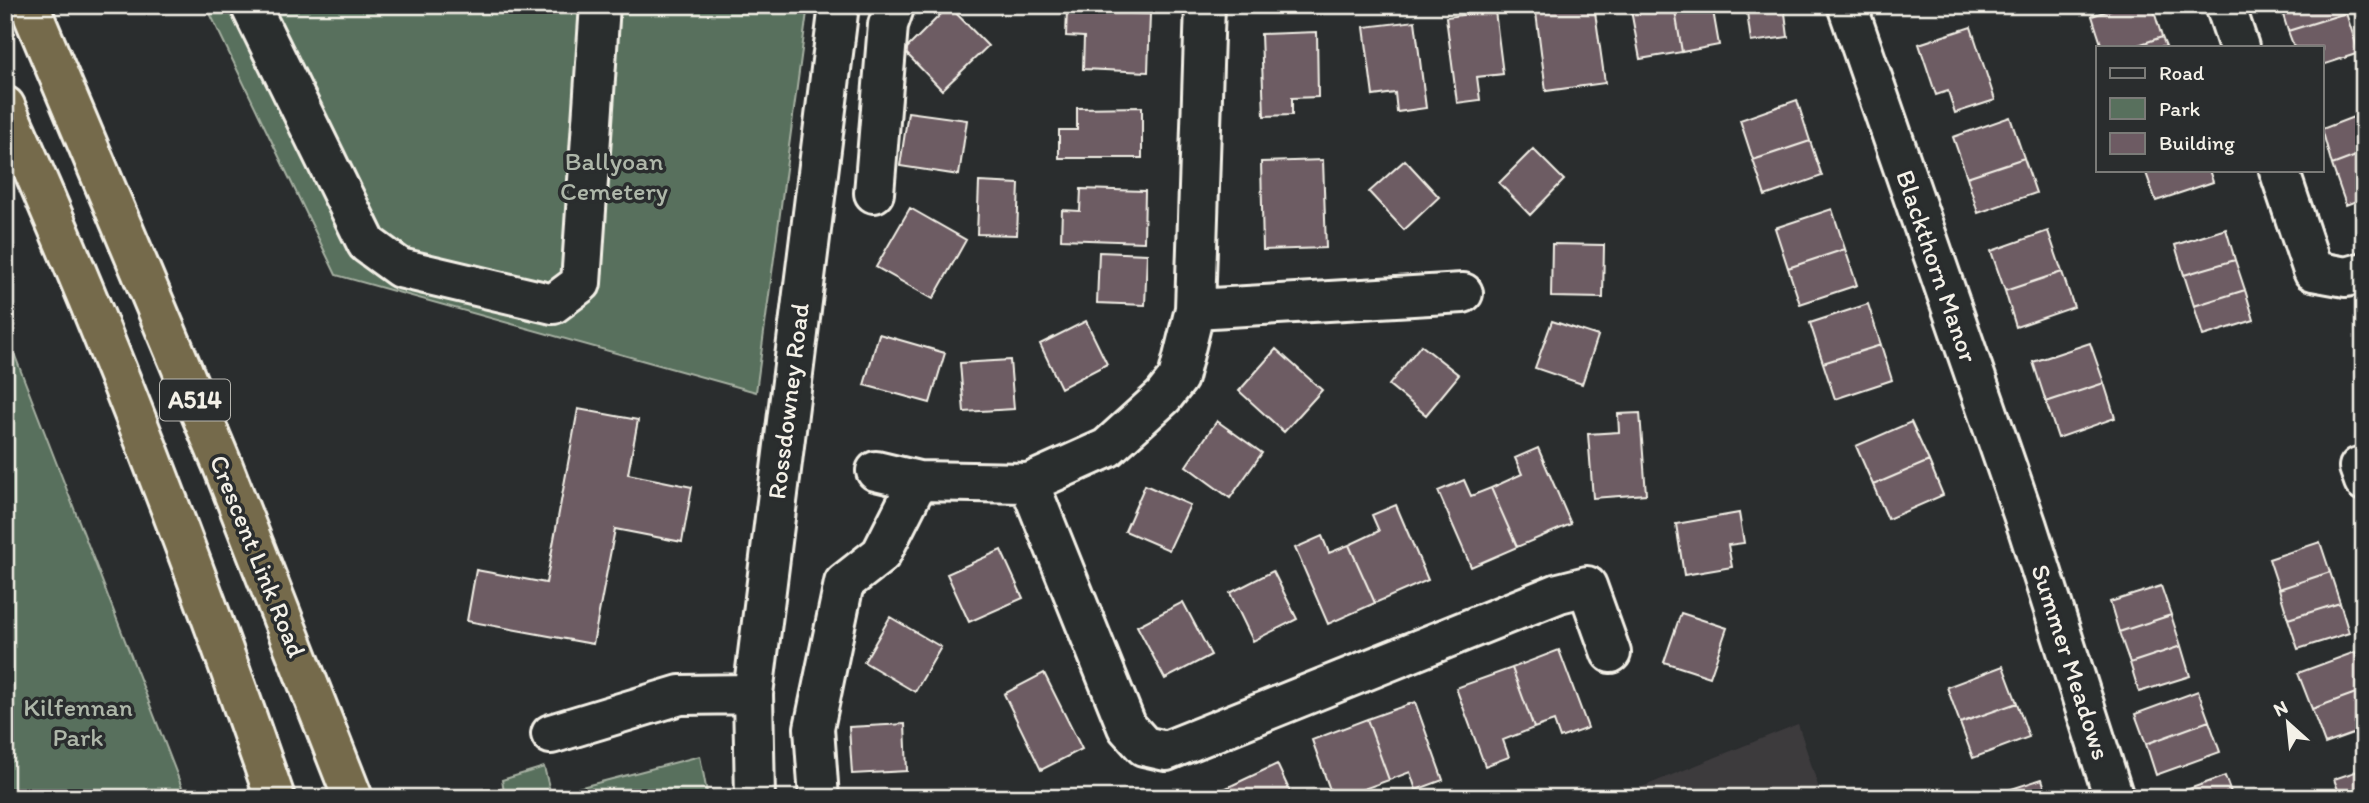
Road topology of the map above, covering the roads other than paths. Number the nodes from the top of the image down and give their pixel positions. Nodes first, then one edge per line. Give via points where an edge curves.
1 (29, 5) edge
2 (250, 5) edge
3 (600, 5) edge
4 (839, 5) edge
5 (895, 5) edge
6 (1205, 5) edge
7 (1847, 5) edge
8 (2225, 5) edge
9 (2239, 46) edge
10 (5, 106) edge
11 (2280, 172) edge
12 (874, 193) dead end
13 (2364, 272) edge
14 (1463, 293) dead end
15 (1195, 309) junction
16 (2364, 466) edge
17 (876, 471) dead end
18 (918, 481) junction
19 (2364, 481) edge
20 (1029, 483) junction
21 (2027, 526) joint
22 (1611, 653) dead end
23 (753, 694) junction
24 (551, 734) dead end
25 (275, 798) edge
26 (353, 798) edge
27 (755, 798) edge
28 (819, 798) edge
29 (2114, 798) edge

1 - 26 highway, Crescent Link Road / A514 via 222,464
2 - 3 street via 368,244 400,268 553,304 582,283
4 - 23 street, Rossdowney Road
5 - 12 street via 888,25
6 - 15 street
7 - 21 street, Blackthorn Manor
8 - 9 street
10 - 25 highway, A514 via 211,610
11 - 13 street via 2313,271 2346,277
14 - 15 street
15 - 20 street via 1178,378 1163,397 1107,448
16 - 19 street via 2359,467
17 - 18 street
18 - 20 street
18 - 28 street via 881,554 844,583 814,728
20 - 22 street via 1127,727 1144,746 1166,751 1559,593 1587,586
21 - 29 street, Summer Meadows
23 - 24 street via 680,695
23 - 27 street, Rossdowney Road

